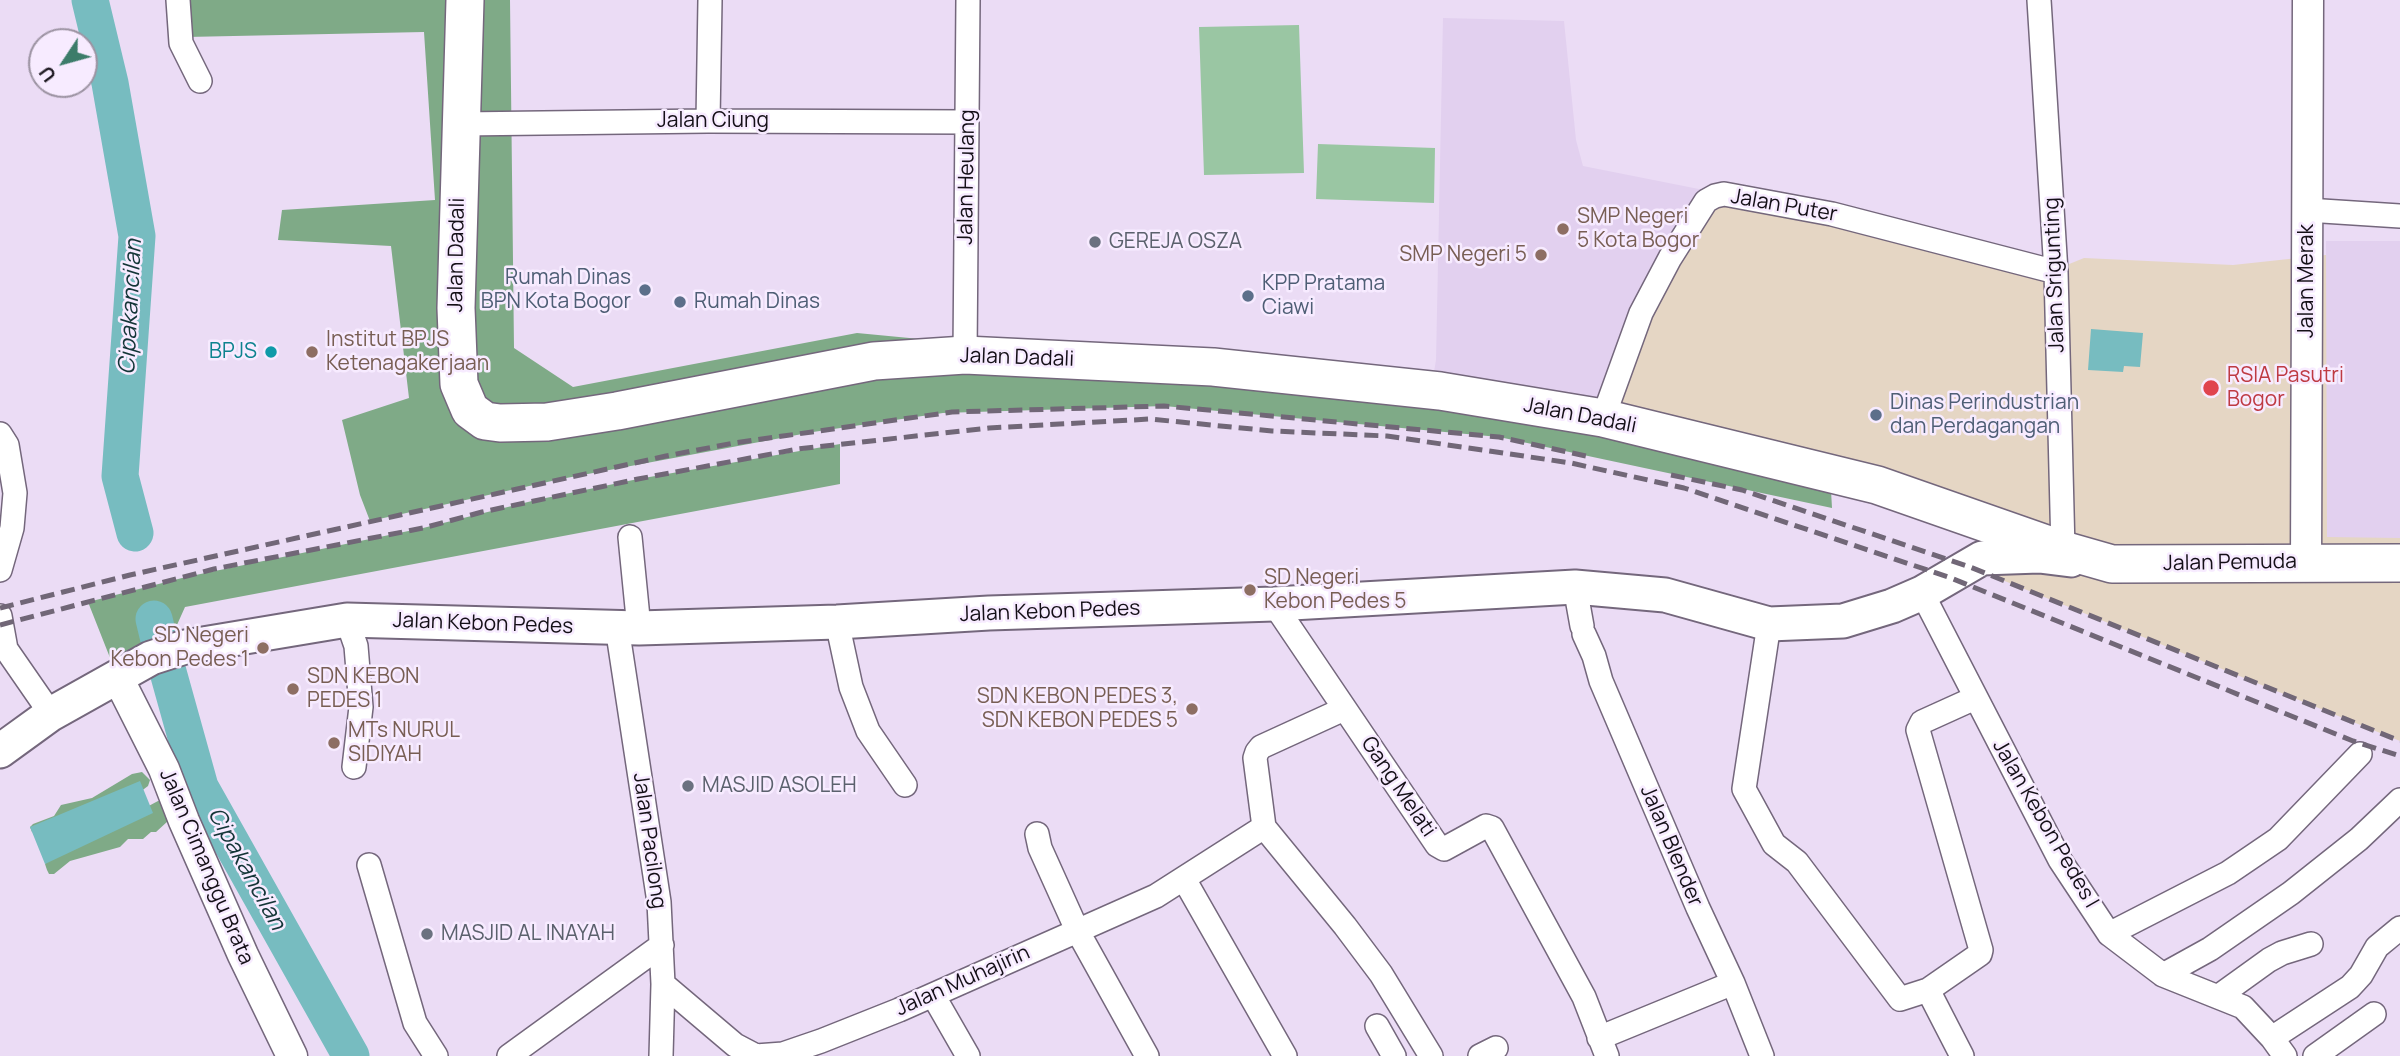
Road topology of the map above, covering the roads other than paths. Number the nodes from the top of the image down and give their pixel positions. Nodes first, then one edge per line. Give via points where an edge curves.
1 (178, 0) edge
2 (465, 0) edge
3 (710, 0) edge
4 (968, 0) edge
5 (2039, 0) edge
6 (2308, 0) edge
7 (200, 80) dead end
8 (708, 121) junction
9 (967, 122) junction
10 (460, 124) junction
11 (2307, 210) junction
12 (2400, 216) edge
13 (2056, 272) junction
14 (965, 355) junction
15 (1606, 409) junction
16 (0, 434) edge
17 (1970, 516) junction
18 (630, 537) dead end
19 (2063, 550) junction
20 (1982, 558) junction
21 (2306, 562) junction
22 (2112, 564) junction
23 (2400, 564) edge
24 (0, 570) edge
25 (1575, 587) junction
26 (1922, 593) junction
27 (1274, 604) junction
28 (0, 616) edge
29 (347, 620) junction
30 (837, 622) junction
31 (1769, 624) junction
32 (628, 627) junction
33 (3, 650) edge
34 (118, 678) junction
35 (1975, 698) junction
36 (1344, 709) junction
37 (51, 714) junction
38 (0, 751) edge
39 (2360, 754) dead end
40 (354, 767) dead end
41 (905, 785) dead end
42 (2400, 800) edge
43 (1264, 827) junction
44 (1037, 834) dead end
45 (369, 865) dead end
46 (1184, 879) junction
47 (2400, 928) edge
48 (1077, 930) junction
49 (2109, 934) junction
50 (2311, 944) dead end
51 (662, 945) junction
52 (2163, 975) junction
53 (1733, 983) junction
54 (663, 984) junction
55 (1928, 990) junction
56 (933, 995) junction
57 (2219, 996) junction
58 (2374, 1014) dead end
59 (1377, 1026) dead end
60 (1603, 1047) edge
61 (2279, 1047) edge
62 (292, 1056) edge
63 (436, 1056) edge
64 (509, 1056) edge
65 (661, 1056) edge
66 (968, 1056) edge
67 (1147, 1056) edge
68 (1284, 1056) edge
69 (1394, 1056) edge
70 (1430, 1056) edge
71 (1762, 1056) edge
72 (1962, 1056) edge
73 (2315, 1056) edge

1 - 7 street via 181,43
2 - 10 main road, Jalan Dadali
3 - 8 street
4 - 9 street, Jalan Heulang
5 - 13 street, Jalan Srigunting
6 - 11 street, Jalan Merak
8 - 9 street, Jalan Ciung
8 - 10 street, Jalan Ciung
9 - 14 street, Jalan Heulang
10 - 14 main road, Jalan Dadali via 459,384 470,410 485,421 547,422 874,361
11 - 12 street
11 - 21 street, Jalan Merak
13 - 15 street, Jalan Puter via 1832,214 1715,196 1706,201 1684,235 1641,313
13 - 19 street, Jalan Srigunting
14 - 15 main road, Jalan Dadali via 1213,367
15 - 17 main road, Jalan Dadali via 1877,485
16 - 24 street via 7,445 15,493 12,528
17 - 19 main road, Jalan Dadali
17 - 20 main road via 1982,529 1986,545
18 - 32 street, Jalan Pacilong
19 - 22 main road, Jalan Pemuda
20 - 22 main road, Jalan Kebon Pedes via 2039,556
20 - 26 main road, Jalan Kebon Pedes
21 - 22 main road, Jalan Pemuda
21 - 23 main road, Jalan Pemuda
25 - 27 main road, Jalan Kebon Pedes
25 - 31 main road, Jalan Kebon Pedes via 1665,595
25 - 53 street, Jalan Blender via 1583,630 1601,681
26 - 31 main road, Jalan Kebon Pedes via 1843,621
26 - 35 street, Jalan Kebon Pedes I
27 - 30 main road, Jalan Kebon Pedes
27 - 36 street, Gang Melati
28 - 33 street
29 - 32 main road, Jalan Kebon Pedes
29 - 34 main road, Jalan Kebon Pedes via 185,647 151,658
29 - 40 street via 356,646 361,707
30 - 32 main road, Jalan Kebon Pedes
30 - 41 street via 851,687 868,731
31 - 55 street via 1744,789 1774,844 1797,862 1900,999
32 - 51 street, Jalan Pacilong
33 - 37 street
34 - 37 main road, Jalan Kebon Pedes
34 - 62 street, Jalan Cimanggu Brata via 164,769 243,955
35 - 49 street, Jalan Kebon Pedes I via 2060,860
35 - 55 street via 1922,722 1918,730 1981,950
36 - 43 street via 1257,752
36 - 60 street, Gang Melati via 1437,845 1444,849 1486,826 1492,828 1584,997
37 - 38 main road, Jalan Kebon Pedes
39 - 49 street via 2278,839 2228,873
42 - 52 street via 2291,893
43 - 46 street, Jalan Muhajirin
43 - 70 street via 1381,974
44 - 48 street
45 - 63 street via 415,1023
46 - 48 street, Jalan Muhajirin
46 - 68 street
47 - 61 street via 2377,947 2350,987
48 - 56 street, Jalan Muhajirin
48 - 67 street
49 - 52 street, Jalan Kebon Pedes I
50 - 57 street via 2276,956
51 - 54 street, Jalan Pacilong
51 - 64 street
52 - 57 street, Jalan Kebon Pedes I
53 - 60 street
53 - 71 street, Jalan Blender
54 - 56 street, Jalan Muhajirin via 735,1045 756,1056 783,1054 821,1041
54 - 65 street, Jalan Pacilong
55 - 72 street
56 - 66 street
57 - 61 street, Jalan Kebon Pedes I via 2243,1007
58 - 73 street
59 - 69 street

